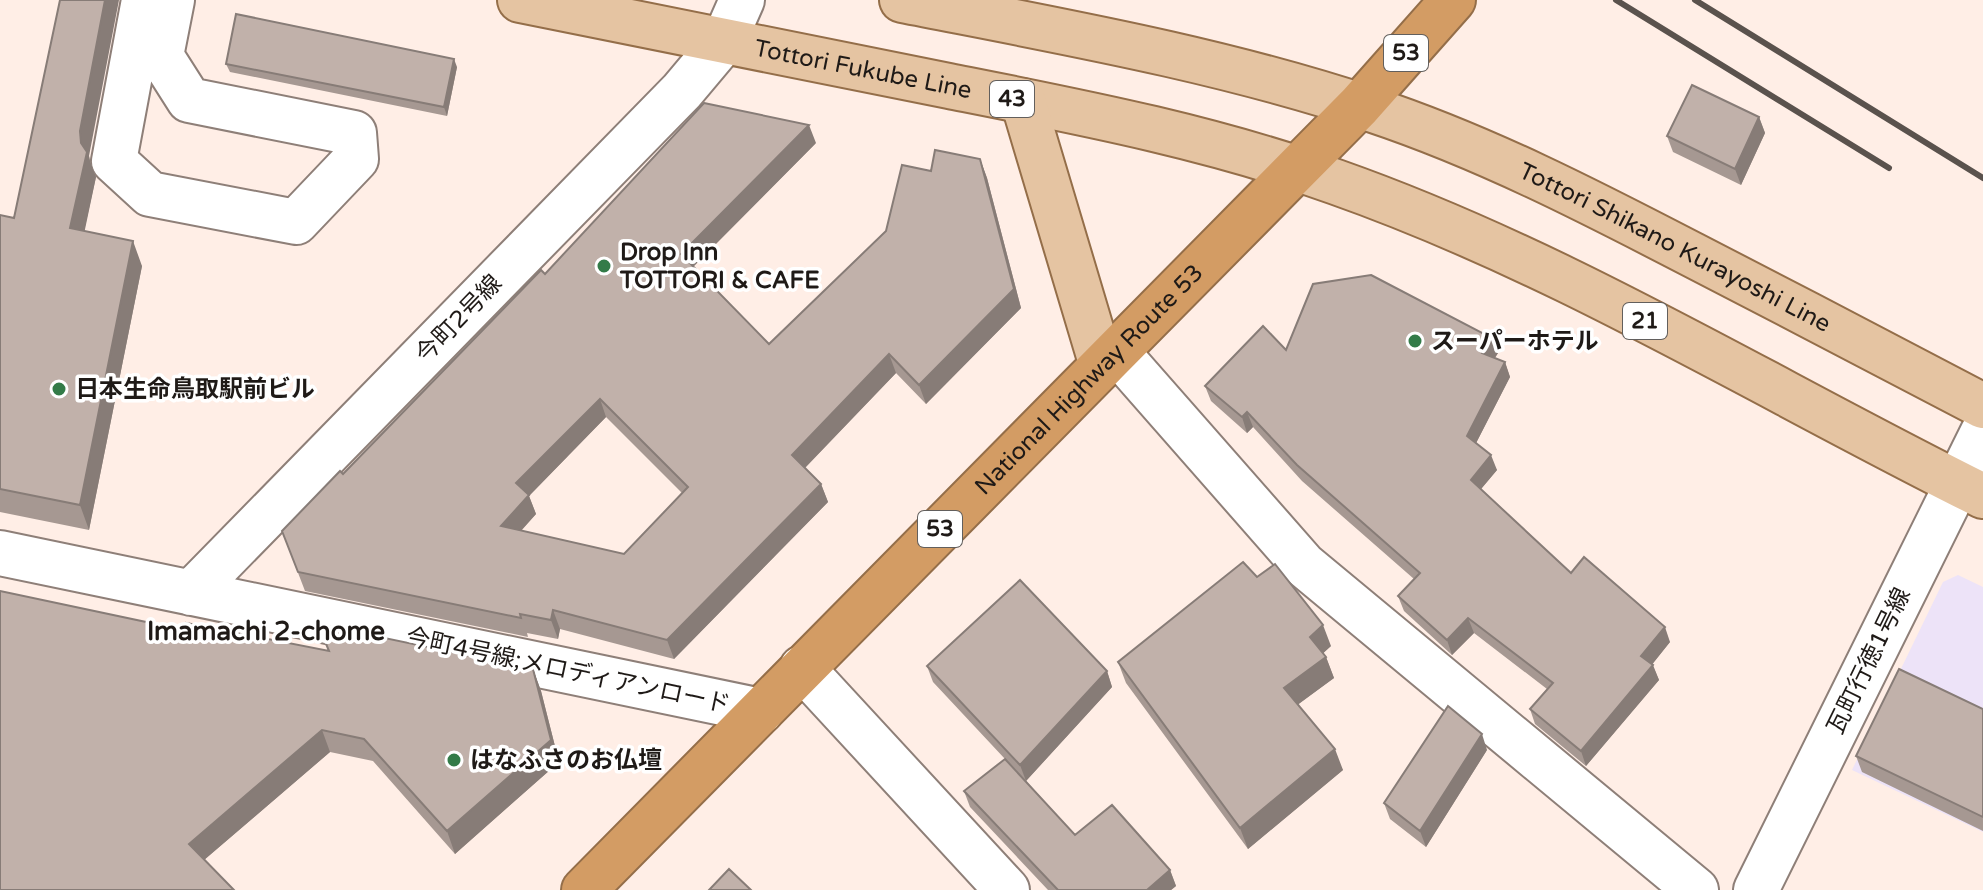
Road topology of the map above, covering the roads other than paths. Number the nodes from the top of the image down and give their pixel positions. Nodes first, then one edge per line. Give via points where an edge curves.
1 (144, 0) edge
2 (172, 0) edge
3 (520, 0) edge
4 (742, 0) edge
5 (902, 0) edge
6 (1453, 0) edge
7 (724, 41) junction
8 (1023, 101) junction
9 (1359, 106) junction
10 (1297, 168) junction
11 (1109, 358) junction
12 (1983, 406) edge
13 (1983, 432) edge
14 (1970, 490) edge
15 (0, 553) edge
16 (191, 593) junction
17 (802, 668) junction
18 (761, 711) junction
19 (584, 890) edge
20 (1007, 890) edge
21 (1696, 890) edge
22 (1756, 890) edge

1 - 2 street via 114,161 150,194 296,222 356,159 354,133 189,100 161,56
3 - 7 main road, Tottori Fukube Line / 43
4 - 7 street, 今町2号線
5 - 9 main road via 1138,46
6 - 9 highway, National Highway Route 53 / 53
7 - 8 main road, Tottori Fukube Line / 43
7 - 16 street, 今町2号線 via 682,91
8 - 10 main road, Tottori Fukube Line / 43
8 - 11 main road
9 - 10 highway, National Highway Route 53 / 53
9 - 12 main road, Tottori Shikano Kurayoshi Line via 1560,187
10 - 11 highway, National Highway Route 53 / 53
10 - 14 main road, 21 via 1477,237 1560,276
11 - 17 highway, National Highway Route 53 / 53
11 - 21 street via 1304,565
13 - 14 street, 瓦町行徳1号線
14 - 22 street, 瓦町行徳1号線
15 - 16 street, 今町4号線;メロディアンロード
16 - 18 street, 今町4号線;メロディアンロード
17 - 18 highway, National Highway Route 53 / 53
17 - 20 street
18 - 19 highway, National Highway Route 53 / 53

